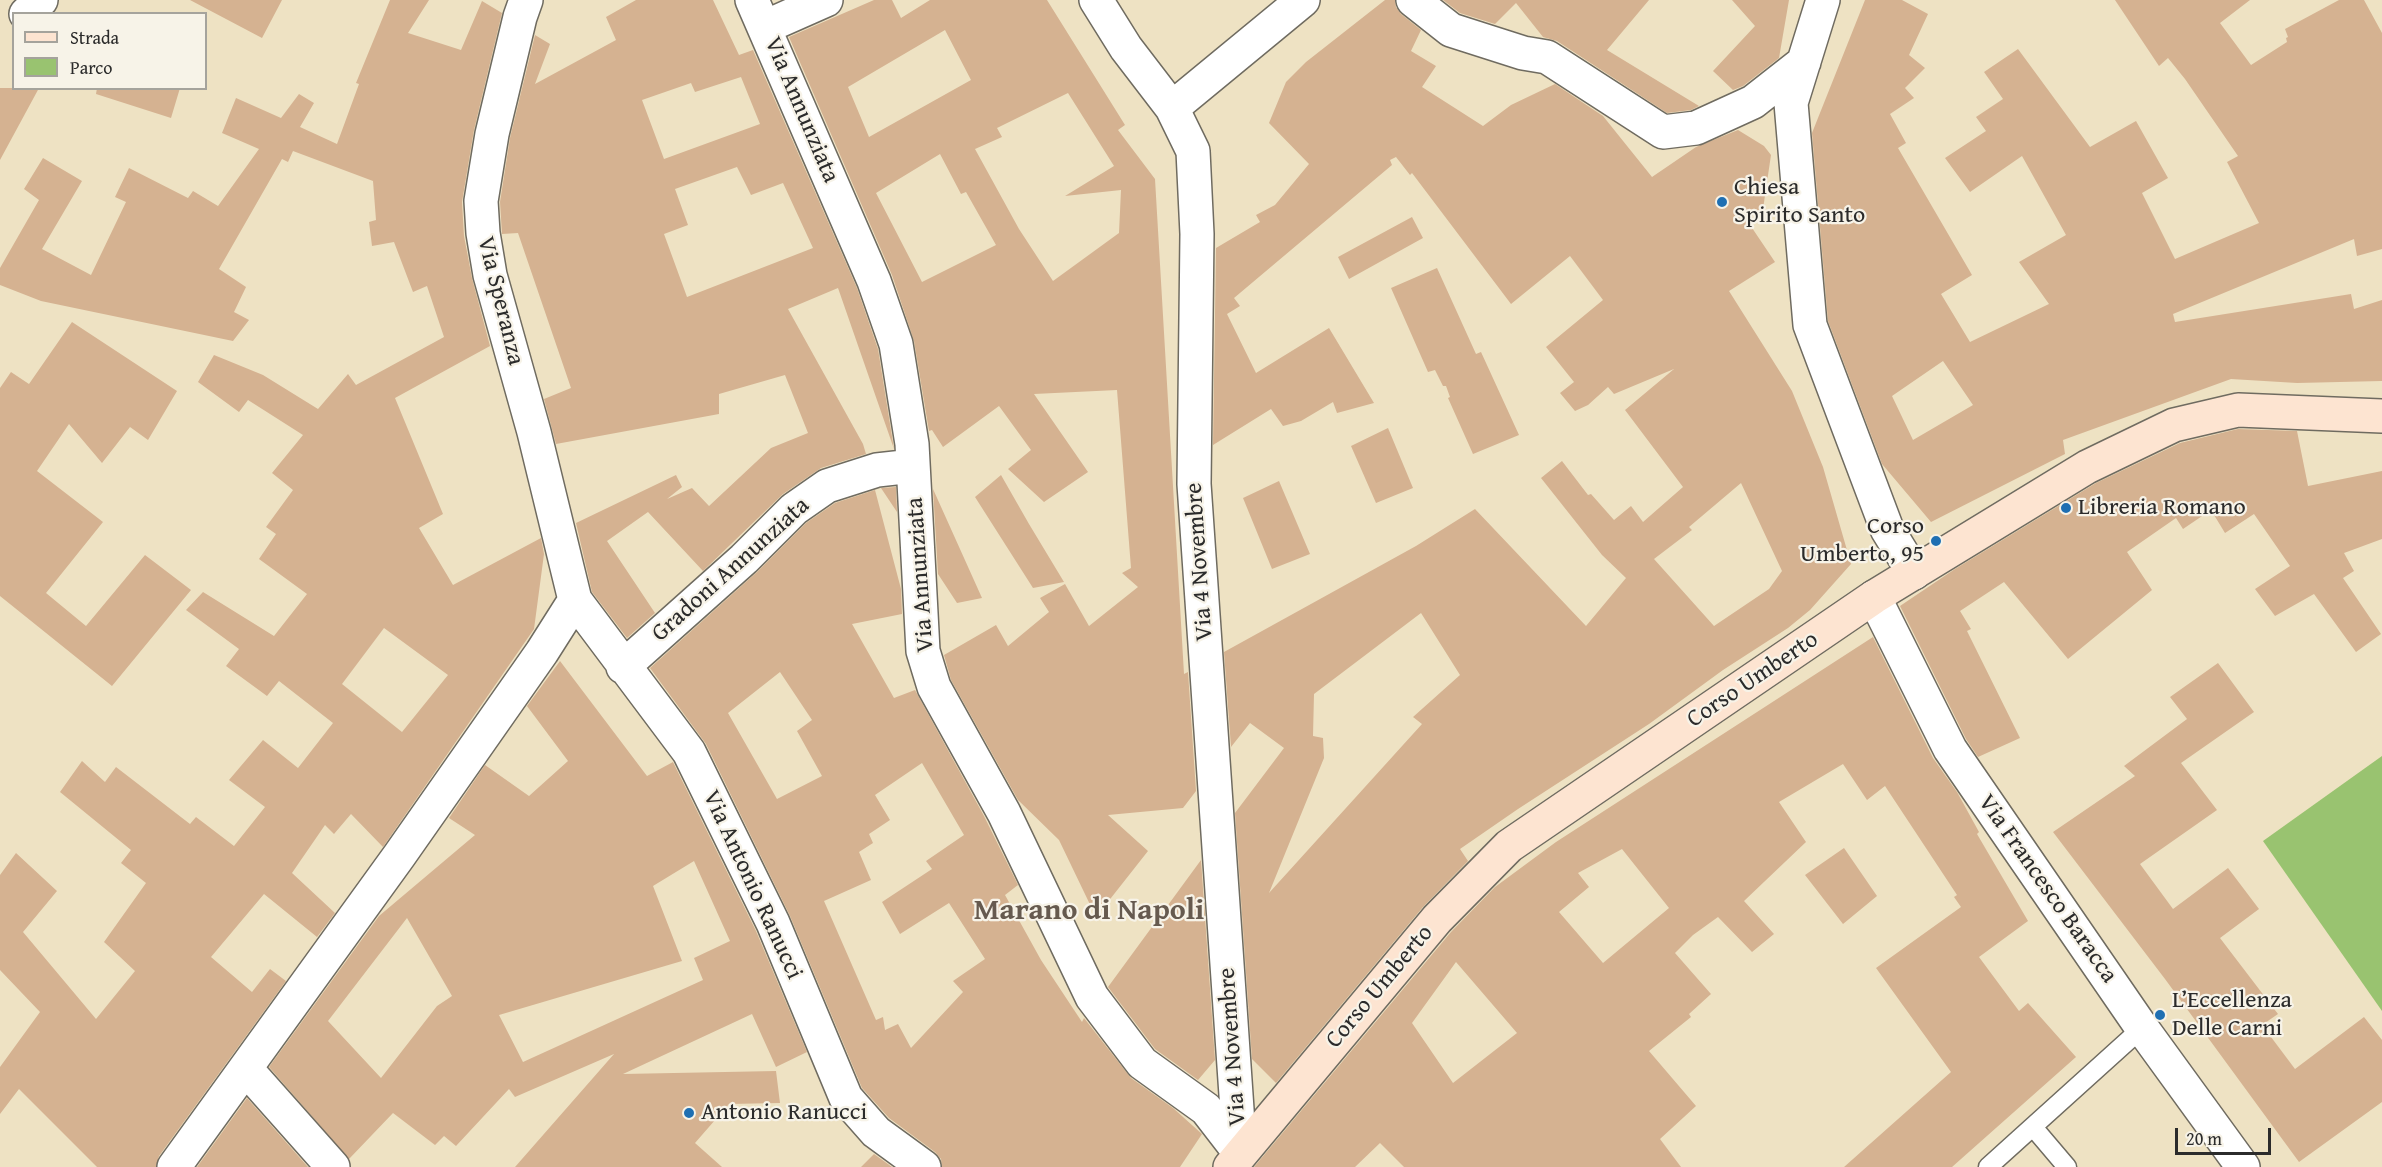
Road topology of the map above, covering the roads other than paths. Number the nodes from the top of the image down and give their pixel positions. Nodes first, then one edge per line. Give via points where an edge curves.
1 (41, 0) edge
2 (526, 0) edge
3 (826, 0) edge
4 (1095, 0) edge
5 (1303, 0) edge
6 (1413, 0) edge
7 (1823, 0) edge
8 (28, 12) edge
9 (758, 13) edge
10 (1804, 62) junction
11 (1172, 108) junction
12 (2382, 416) edge
13 (913, 466) junction
14 (1914, 573) junction
15 (1874, 597) junction
16 (575, 600) junction
17 (623, 667) junction
18 (2142, 1028) junction
19 (246, 1069) junction
20 (2033, 1126) junction
21 (1235, 1160) edge
22 (174, 1167) edge
23 (333, 1167) edge
24 (924, 1167) edge
25 (1988, 1167) edge
26 (2067, 1167) edge
27 (2243, 1167) edge

1 - 8 street
2 - 16 street, Via Speranza via 492,134 481,201 483,233 490,275
3 - 9 street
4 - 11 street, Via 4 Novembre
5 - 11 street
6 - 10 street via 1451,30 1546,57 1663,132 1696,128 1753,102
7 - 10 street
9 - 13 street, Via Annunziata via 874,281 896,344
10 - 14 street via 1791,103 1810,325 1887,529
11 - 21 street, Via 4 Novembre via 1193,151 1197,234 1194,484
12 - 14 main road, Corso Umberto via 2238,410 2174,425 2087,467
13 - 17 street, Gradoni Annunziata via 877,470 837,482 810,497
13 - 21 street, Via Annunziata via 923,651 934,687 1004,813 1092,997 1142,1063 1206,1109
14 - 15 main road, Corso Umberto
15 - 18 street, Via Francesco Baracca via 1950,749
15 - 21 main road, Corso Umberto via 1509,846 1437,919
16 - 17 street, Via Antonio Ranucci
16 - 19 street
17 - 24 street, Via Antonio Ranucci via 689,752 773,923 846,1098 876,1132
18 - 20 lane
18 - 27 street, Via Francesco Baracca
19 - 22 street
19 - 23 street
20 - 25 lane
20 - 26 lane

